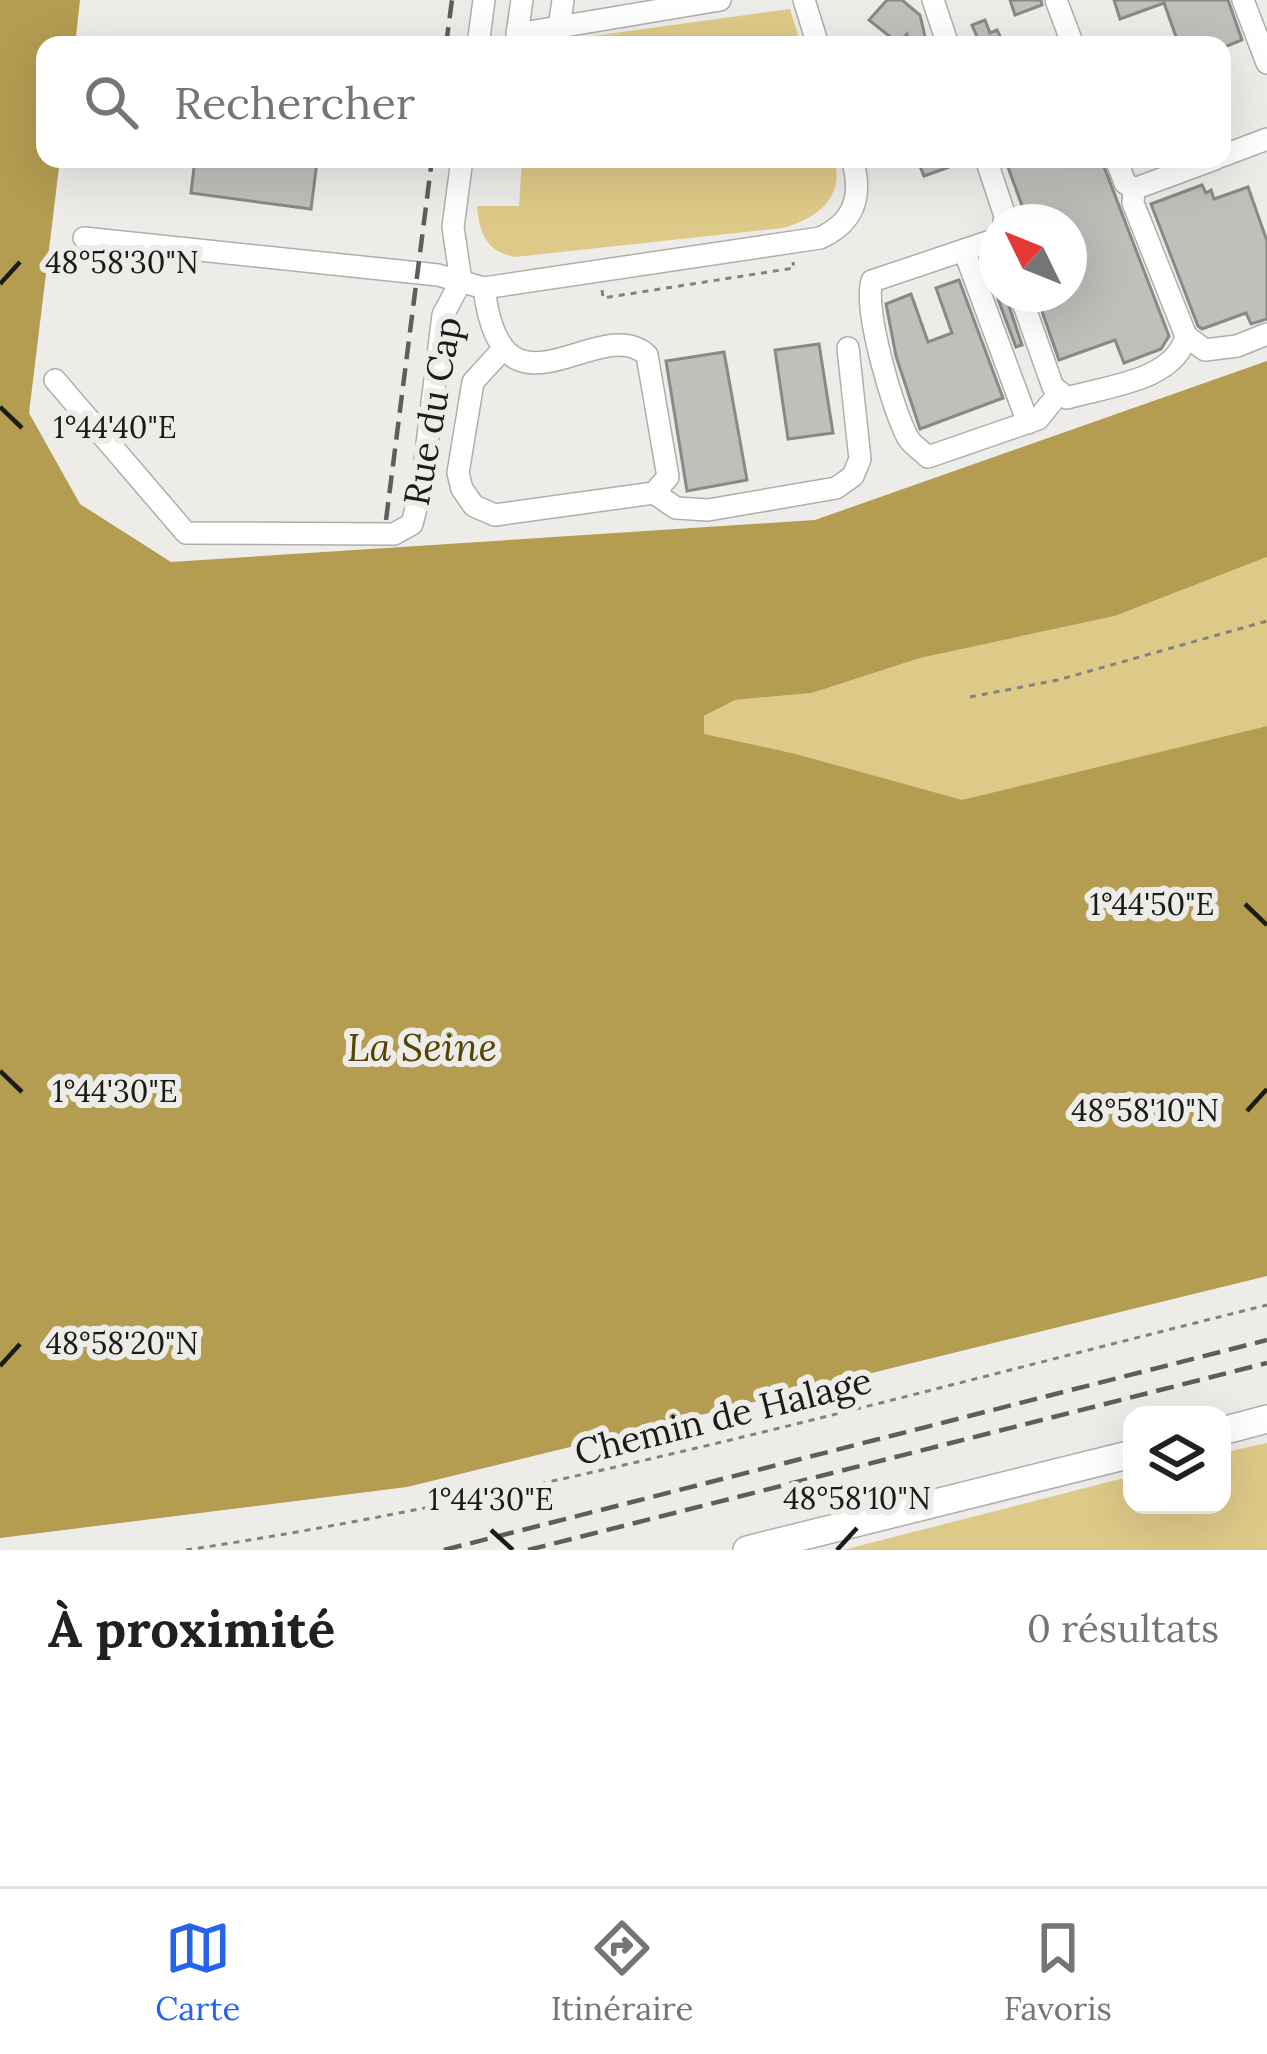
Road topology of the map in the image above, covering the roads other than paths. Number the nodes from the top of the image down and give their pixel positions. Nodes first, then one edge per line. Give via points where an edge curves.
1 (484, 0) edge
2 (522, 0) edge
3 (563, 0) edge
4 (804, 0) edge
5 (933, 0) edge
6 (1056, 0) edge
7 (1243, 0) edge
8 (708, 1) edge
9 (661, 5) edge
10 (614, 9) edge
11 (559, 28) junction
12 (479, 36) edge
13 (815, 36) edge
14 (945, 36) edge
15 (1070, 36) edge
16 (1267, 62) edge
17 (1267, 140) edge
18 (1231, 153) edge
19 (461, 168) edge
20 (855, 168) edge
21 (989, 168) edge
22 (1119, 168) edge
23 (1191, 168) edge
24 (1134, 189) junction
25 (1001, 204) edge
26 (84, 238) dead end
27 (979, 245) edge
28 (964, 250) junction
29 (461, 281) junction
30 (484, 289) junction
31 (1026, 312) edge
32 (1267, 334) edge
33 (1186, 336) junction
34 (848, 348) dead end
35 (503, 349) junction
36 (56, 380) dead end
37 (1060, 392) junction
38 (1028, 423) junction
39 (654, 493) junction
40 (1267, 1419) edge
41 (1231, 1429) edge
42 (1123, 1456) edge
43 (796, 1540) junction
44 (747, 1550) edge
45 (768, 1550) edge

1 - 12 street
2 - 11 street via 517,34
3 - 11 street
4 - 13 street
5 - 14 street
6 - 15 street
7 - 16 street
8 - 9 street
9 - 10 street
10 - 11 street
17 - 18 street
19 - 29 street, Rue du Cap via 453,227
20 - 30 street via 854,206 840,229 820,238
21 - 25 street
22 - 24 street
23 - 24 street
24 - 33 street via 1132,203
26 - 29 street
27 - 28 street
28 - 38 street
28 - 38 street via 872,281 868,293 909,440 928,457
29 - 30 street
29 - 36 street, Rue du Cap via 443,314 412,524 394,534 186,533
30 - 35 street via 488,325
31 - 37 street
32 - 33 street via 1205,350
33 - 37 street via 1168,367 1067,398
34 - 39 street via 860,459 853,476 836,488 708,510 676,508
35 - 39 street via 519,361 628,345 647,355 668,477
35 - 39 street via 473,382 458,473 474,506 495,515
37 - 38 street
40 - 41 main road
42 - 43 main road
43 - 44 main road
43 - 45 main road

